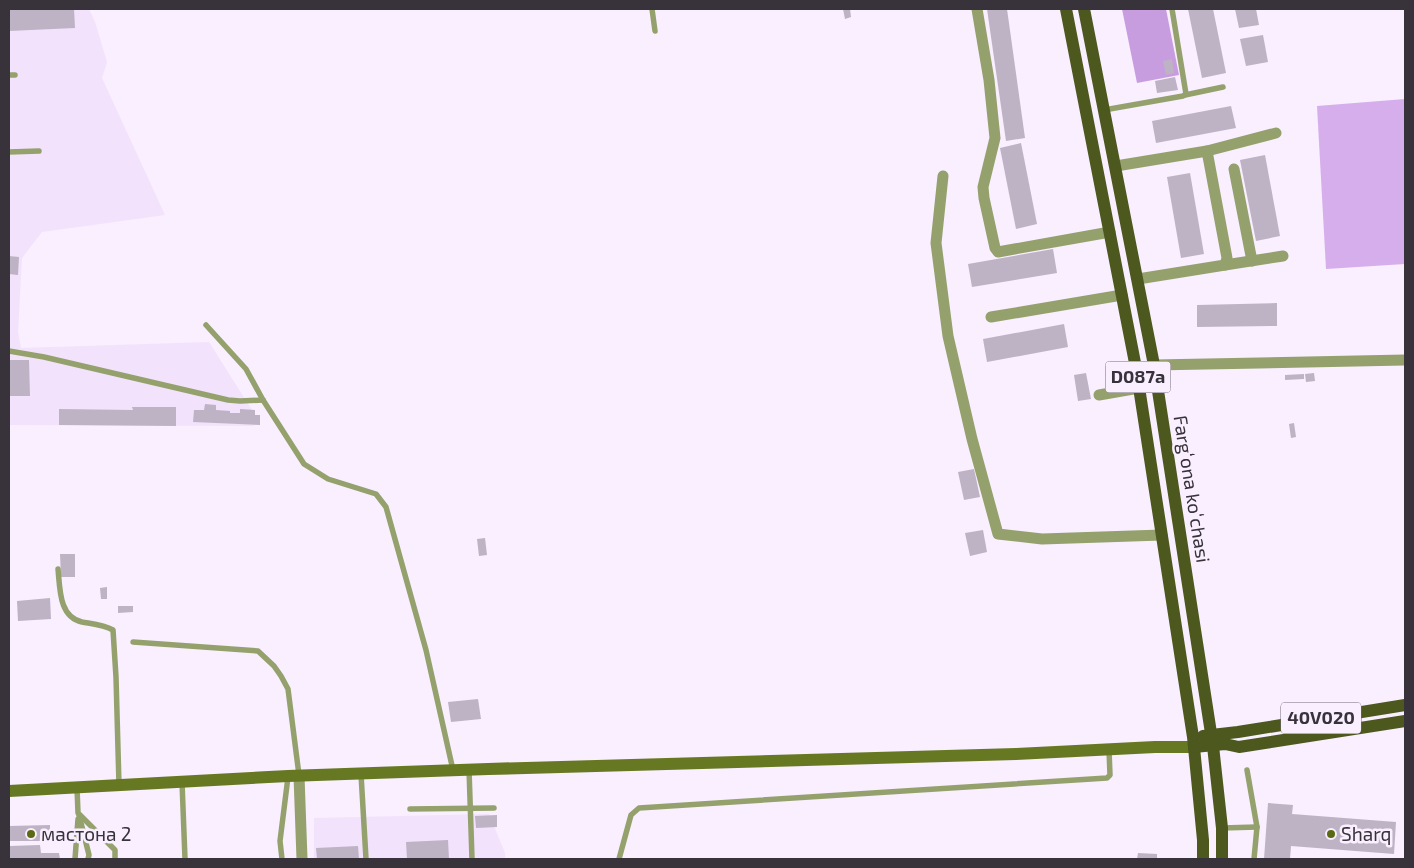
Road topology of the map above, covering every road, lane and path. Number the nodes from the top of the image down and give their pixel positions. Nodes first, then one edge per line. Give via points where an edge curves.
1 (652, 9) edge
2 (977, 9) edge
3 (1066, 9) edge
4 (1084, 9) edge
5 (1172, 9) edge
6 (655, 31) dead end
7 (1223, 88) dead end
8 (1185, 95) junction
9 (1104, 110) junction
10 (1276, 133) dead end
11 (39, 151) dead end
12 (1207, 151) junction
13 (9, 152) edge
14 (1116, 166) junction
15 (1234, 169) dead end
16 (943, 176) dead end
17 (1110, 232) junction
18 (1282, 256) dead end
19 (1252, 261) junction
20 (1225, 265) junction
21 (1138, 280) junction
22 (1122, 295) junction
23 (991, 317) dead end
24 (206, 325) dead end
25 (9, 351) edge
26 (1405, 360) edge
27 (1154, 365) junction
28 (1140, 388) junction
29 (1099, 395) dead end
30 (263, 400) junction
31 (1162, 535) junction
32 (58, 570) dead end
33 (133, 642) dead end
34 (1405, 705) edge
35 (1405, 721) edge
36 (1212, 741) junction
37 (1194, 742) junction
38 (1109, 750) junction
39 (469, 769) junction
40 (454, 770) junction
41 (1247, 770) dead end
42 (361, 774) junction
43 (294, 776) junction
44 (182, 782) junction
45 (119, 786) junction
46 (77, 788) junction
47 (9, 791) edge
48 (494, 808) dead end
49 (410, 809) dead end
50 (471, 809) junction
51 (78, 813) junction
52 (1258, 827) junction
53 (1222, 828) junction
54 (75, 859) edge
55 (88, 859) edge
56 (115, 859) edge
57 (186, 859) edge
58 (282, 859) edge
59 (302, 859) edge
60 (366, 859) edge
61 (472, 859) edge
62 (619, 859) edge
63 (1203, 859) edge
64 (1222, 859) edge
65 (1254, 859) edge

1 - 6 lane
2 - 17 street via 995,138 983,187 995,248 998,252
3 - 17 main road, Fargʻona koʻchasi / D087a
4 - 9 main road, Fargʻona koʻchasi / D087a
5 - 8 lane
7 - 8 lane
8 - 9 lane
9 - 14 main road, Fargʻona koʻchasi / D087a
10 - 12 street
11 - 13 lane
12 - 14 street
12 - 20 street via 1228,258
14 - 21 main road, Fargʻona koʻchasi / D087a
15 - 19 street
16 - 31 street via 936,243 948,336 998,534 1042,539
17 - 22 main road, Fargʻona koʻchasi / D087a
18 - 19 street
19 - 20 street
20 - 21 street
21 - 27 main road, Fargʻona koʻchasi / D087a
22 - 23 street
22 - 28 main road, Fargʻona koʻchasi / D087a
24 - 30 lane via 246,369
25 - 30 lane via 228,400
26 - 27 street
27 - 36 main road, Fargʻona koʻchasi / D087a
28 - 29 street
28 - 31 main road, Fargʻona koʻchasi / D087a
30 - 40 lane via 304,464 328,479 376,494 386,507 426,650
31 - 37 main road, Fargʻona koʻchasi / D087a
32 - 45 lane via 62,604 71,617 113,630
33 - 43 lane via 258,651 262,654 288,689
34 - 36 main road, 40V020
35 - 36 main road, 40V020 via 1239,747
36 - 37 main road, 40V020
36 - 53 main road, Fargʻona koʻchasi
37 - 38 main road
37 - 63 main road, Fargʻona koʻchasi
38 - 39 main road
38 - 62 lane via 1110,775 1107,778 639,808 631,814
39 - 40 main road
39 - 50 lane
40 - 42 main road
41 - 52 lane
42 - 43 main road
42 - 60 lane
43 - 44 main road
43 - 58 lane via 280,841
43 - 59 street
44 - 45 main road
44 - 57 lane
45 - 46 main road
46 - 47 main road
46 - 51 lane
48 - 50 lane
49 - 50 lane
50 - 61 lane
51 - 54 lane
51 - 55 lane
51 - 56 lane via 115,850
52 - 53 lane
52 - 65 lane
53 - 64 main road, Fargʻona koʻchasi

